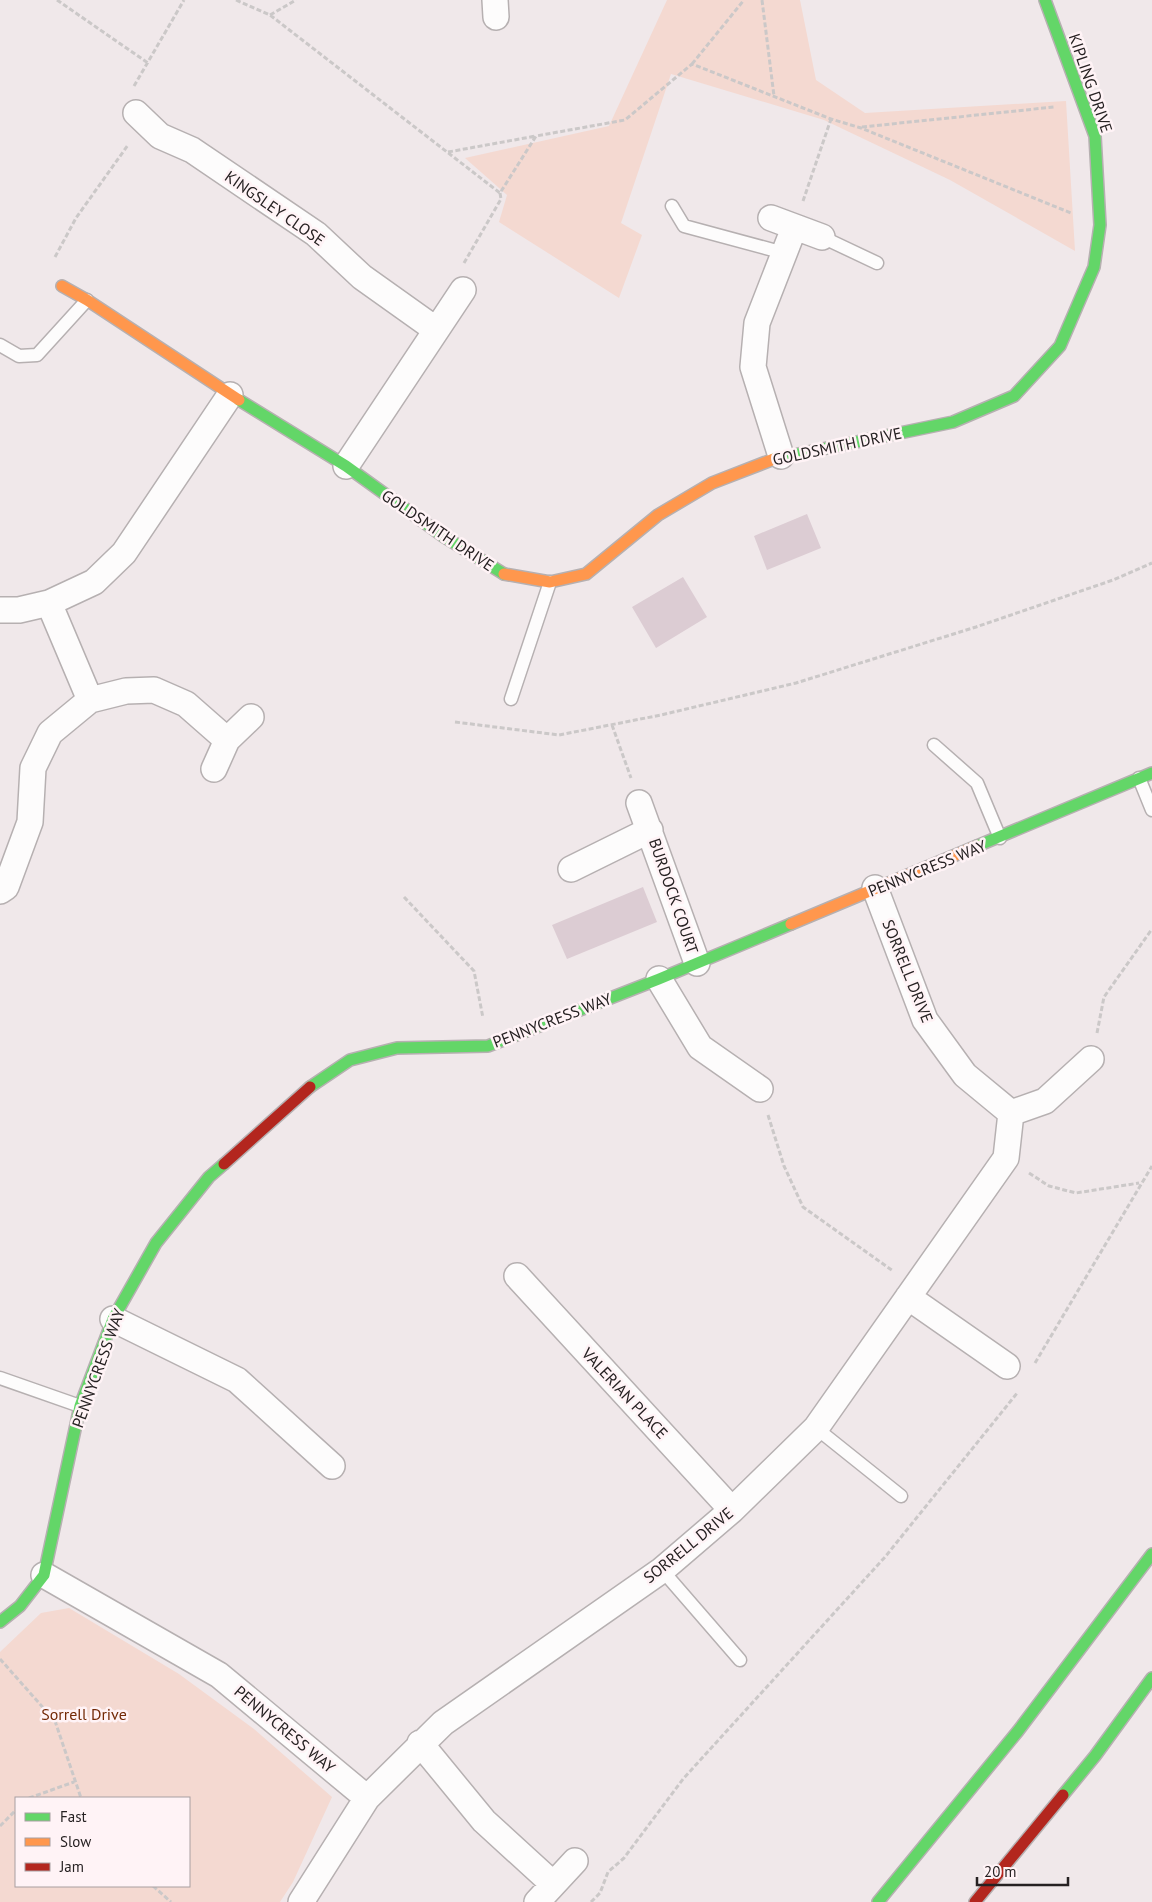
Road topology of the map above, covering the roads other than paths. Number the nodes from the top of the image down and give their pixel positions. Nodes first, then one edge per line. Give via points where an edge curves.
1 (1045, 0) edge
2 (136, 112) dead end
3 (672, 206) dead end
4 (771, 218) dead end
5 (794, 228) junction
6 (822, 236) joint
7 (784, 253) junction
8 (877, 263) dead end
9 (1094, 267) joint
10 (62, 286) road end
11 (463, 290) road end
12 (87, 300) junction
13 (435, 329) junction
14 (0, 345) edge
15 (230, 395) junction
16 (780, 456) junction
17 (346, 466) junction
18 (550, 582) junction
19 (50, 603) junction
20 (0, 610) edge
21 (511, 699) dead end
22 (90, 700) junction
23 (251, 717) dead end
24 (227, 740) junction
25 (934, 745) dead end
26 (214, 769) dead end
27 (1152, 773) edge
28 (1139, 778) junction
29 (639, 803) road end
30 (1152, 810) edge
31 (650, 830) junction
32 (1000, 838) junction
33 (571, 868) dead end
34 (875, 888) junction
35 (0, 891) edge
36 (697, 963) junction
37 (659, 979) junction
38 (1091, 1059) road end
39 (760, 1089) road end
40 (1011, 1112) junction
41 (517, 1276) dead end
42 (912, 1292) junction
43 (113, 1319) junction
44 (1020, 1374) road end
45 (0, 1378) edge
46 (80, 1406) junction
47 (816, 1428) junction
48 (332, 1466) dead end
49 (901, 1496) dead end
50 (732, 1510) junction
51 (1152, 1554) edge
52 (662, 1570) junction
53 (44, 1574) junction
54 (0, 1622) edge
55 (740, 1660) dead end
56 (1152, 1678) edge
57 (420, 1743) junction
58 (367, 1798) junction
59 (574, 1860) dead end
60 (545, 1893) edge
61 (301, 1902) edge
62 (878, 1902) edge
63 (975, 1902) edge

1 - 9 main road, KIPLING DRIVE via 1095,136 1100,224
2 - 13 street, KINGSLEY CLOSE via 160,136 192,150 316,234 362,277
3 - 7 lane via 684,226
4 - 5 street
5 - 6 street
5 - 7 street
6 - 8 lane
7 - 16 street via 756,323 752,367
9 - 16 main road, GOLDSMITH DRIVE via 1060,346 1014,396 953,422
10 - 12 main road, GOLDSMITH DRIVE
11 - 13 street
12 - 14 lane via 37,355 19,356
12 - 15 main road, GOLDSMITH DRIVE
13 - 17 street
15 - 17 main road, GOLDSMITH DRIVE
15 - 19 street via 124,553 94,582
16 - 18 main road, GOLDSMITH DRIVE via 712,483 658,515 586,574
17 - 18 main road, GOLDSMITH DRIVE via 443,536 503,574
18 - 21 lane
19 - 20 street via 19,610
19 - 22 street
22 - 24 street via 126,691 154,690 186,704
22 - 35 street via 50,733 41,750 33,768 30,822 6,887
23 - 24 street
24 - 26 street
25 - 32 lane via 977,783
27 - 28 main road, PENNYCRESS WAY
28 - 30 lane
28 - 32 main road, PENNYCRESS WAY
29 - 31 street, BURDOCK COURT
31 - 33 street, BURDOCK COURT
31 - 36 street, BURDOCK COURT
32 - 34 main road, PENNYCRESS WAY
34 - 36 main road, PENNYCRESS WAY
34 - 40 street, SORRELL DRIVE via 925,1020 965,1074
36 - 37 main road, PENNYCRESS WAY
37 - 39 street via 700,1047
37 - 43 main road, PENNYCRESS WAY via 488,1046 397,1048 350,1060 313,1084 209,1177 156,1243
38 - 40 street via 1045,1101
40 - 42 street, SORRELL DRIVE via 1006,1158
41 - 50 street, VALERIAN PLACE
42 - 44 street
42 - 47 street, SORRELL DRIVE
43 - 46 main road, PENNYCRESS WAY
43 - 48 street via 237,1380
45 - 46 lane
46 - 53 main road, PENNYCRESS WAY
47 - 49 lane
47 - 50 street, SORRELL DRIVE
50 - 52 street, SORRELL DRIVE
51 - 62 main road via 1074,1661
52 - 55 lane
52 - 57 street, SORRELL DRIVE via 443,1723
53 - 54 main road, PENNYCRESS WAY via 20,1606
53 - 58 street, PENNYCRESS WAY via 219,1675
56 - 63 main road via 1094,1756
57 - 58 street, SORRELL DRIVE
57 - 60 street
58 - 61 street, SORRELL DRIVE
59 - 60 street

